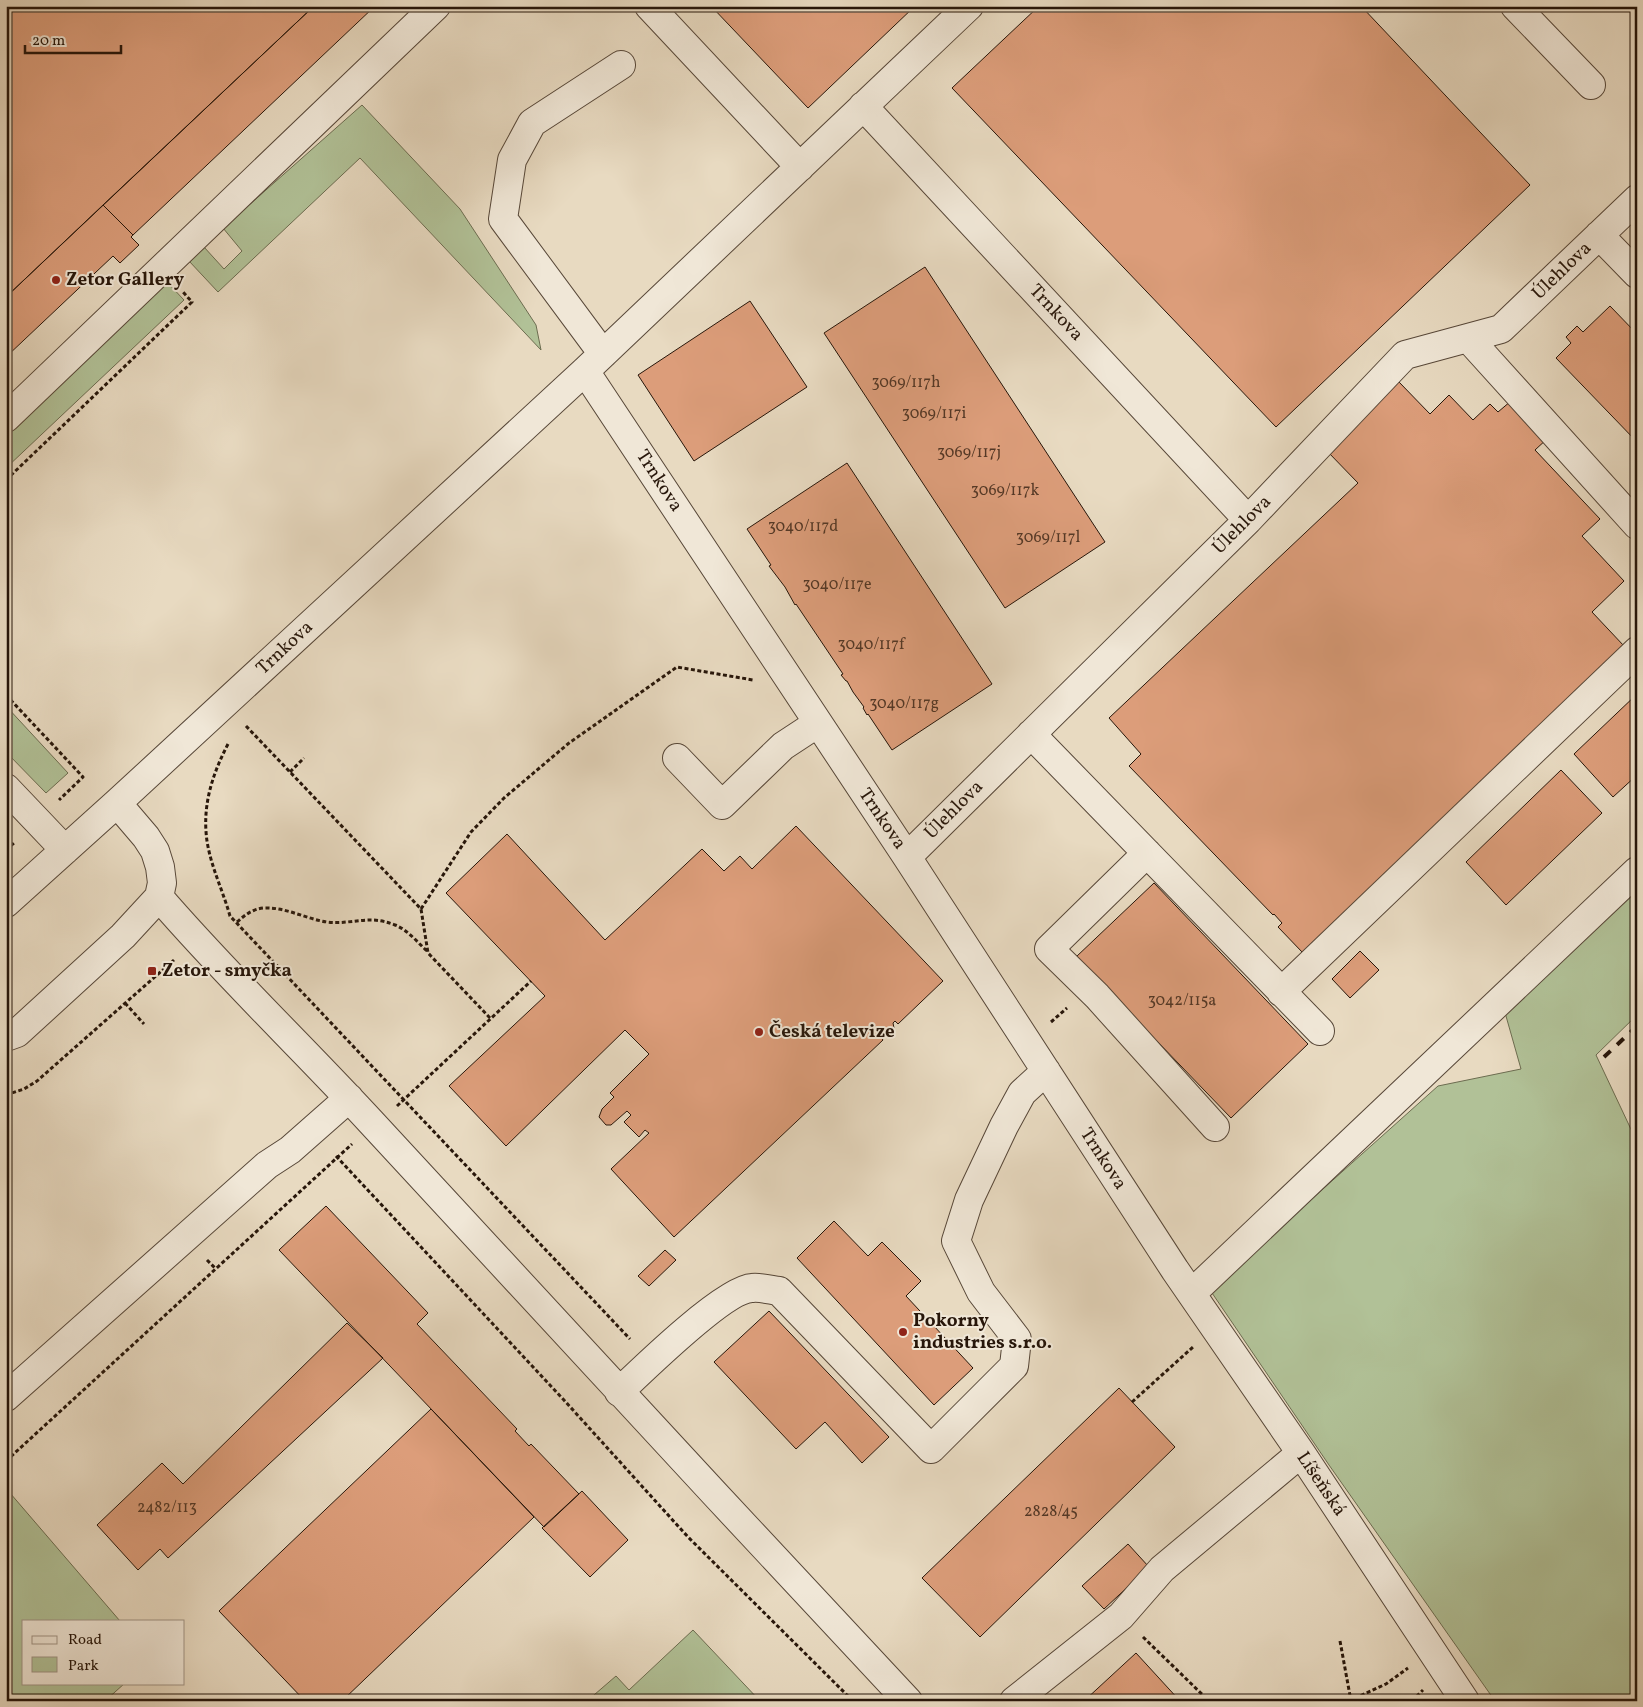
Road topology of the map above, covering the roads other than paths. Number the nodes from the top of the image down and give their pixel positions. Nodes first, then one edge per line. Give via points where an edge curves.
1 (436, 6) edge
2 (649, 6) edge
3 (968, 6) edge
4 (1515, 6) edge
5 (621, 65) dead end
6 (1590, 85) dead end
7 (863, 106) junction
8 (800, 167) junction
9 (1637, 199) edge
10 (1599, 235) junction
11 (1637, 274) edge
12 (1468, 338) junction
13 (594, 362) junction
14 (6, 418) edge
15 (1248, 520) junction
16 (1637, 525) edge
17 (1637, 651) edge
18 (818, 723) junction
19 (1031, 734) junction
20 (677, 758) dead end
21 (6, 788) edge
22 (117, 803) junction
23 (65, 850) junction
24 (1147, 853) junction
25 (907, 857) junction
26 (1637, 870) edge
27 (159, 897) junction
28 (6, 903) edge
29 (1281, 992) junction
30 (1320, 1032) dead end
31 (6, 1038) edge
32 (1046, 1071) junction
33 (348, 1098) junction
34 (1215, 1127) dead end
35 (1175, 1270) joint
36 (1192, 1293) junction
37 (619, 1392) junction
38 (6, 1397) edge
39 (1301, 1454) junction
40 (908, 1701) edge
41 (1014, 1701) edge
42 (1465, 1701) edge

1 - 14 street
2 - 8 street
3 - 7 street, Trnkova
4 - 6 street
5 - 13 street via 532,123 512,160 503,219
7 - 8 street, Trnkova
7 - 15 street, Trnkova
8 - 13 street, Trnkova
9 - 10 street, Úlehlova
10 - 11 street, Úlehlova
10 - 12 street, Úlehlova via 1501,329
12 - 15 street, Úlehlova via 1405,356
12 - 16 street
13 - 18 street, Trnkova
13 - 22 street, Trnkova
15 - 19 street, Úlehlova
17 - 29 street
18 - 20 street via 783,746 722,805
18 - 25 street, Trnkova
19 - 24 street
19 - 25 street, Úlehlova
21 - 23 street
22 - 23 street, Trnkova
22 - 27 street via 155,851 162,883
23 - 28 street, Trnkova
24 - 29 street
24 - 34 street via 1049,949 1097,996
25 - 32 street, Trnkova
26 - 36 street
27 - 31 street via 123,936 17,1033
27 - 33 street
29 - 30 street
32 - 35 street, Trnkova
32 - 37 street via 1022,1093 1004,1126 969,1200 956,1241 981,1292 1017,1339 1014,1366 931,1449 779,1291 751,1288 726,1299
33 - 37 street
33 - 38 street via 290,1150 267,1165
35 - 36 street, Líšeňská
36 - 39 street, Líšeňská
37 - 40 street
39 - 41 street via 1162,1569 1121,1616
39 - 42 street, Líšeňská

